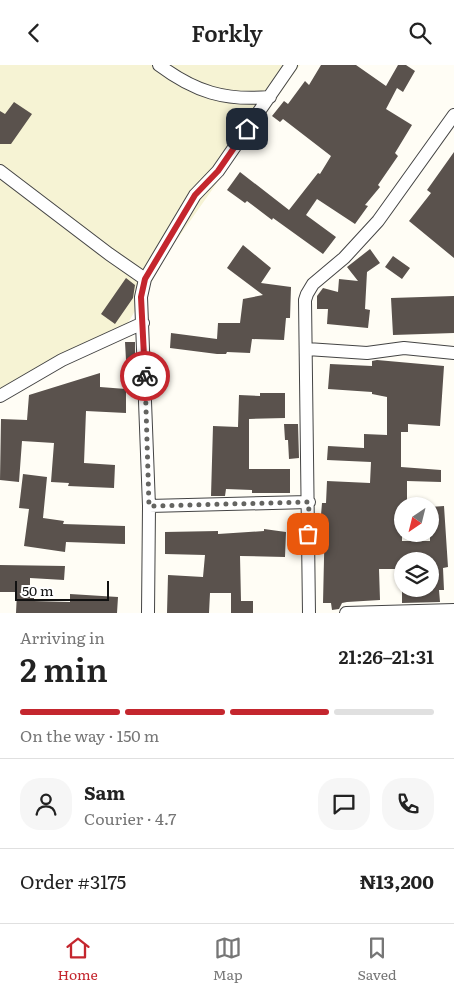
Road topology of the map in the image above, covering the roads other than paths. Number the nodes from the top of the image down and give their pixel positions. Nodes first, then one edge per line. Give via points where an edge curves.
1 (159, 65) edge
2 (291, 65) edge
3 (270, 97) junction
4 (454, 115) edge
5 (0, 171) edge
6 (145, 279) junction
7 (143, 323) junction
8 (307, 349) junction
9 (454, 353) edge
10 (0, 396) edge
11 (309, 502) junction
12 (149, 506) junction
13 (454, 610) edge
14 (148, 613) edge
15 (309, 613) edge
16 (346, 613) edge

1 - 3 street via 204,92 244,99
2 - 3 street
3 - 6 street via 218,171 195,195
4 - 8 street via 378,221 349,253 313,284 307,294
5 - 6 street
6 - 7 street via 141,297
7 - 10 street via 62,360
7 - 12 street
8 - 9 street via 367,353 404,348
8 - 11 street
11 - 12 street
11 - 15 street
12 - 14 street
13 - 16 street

